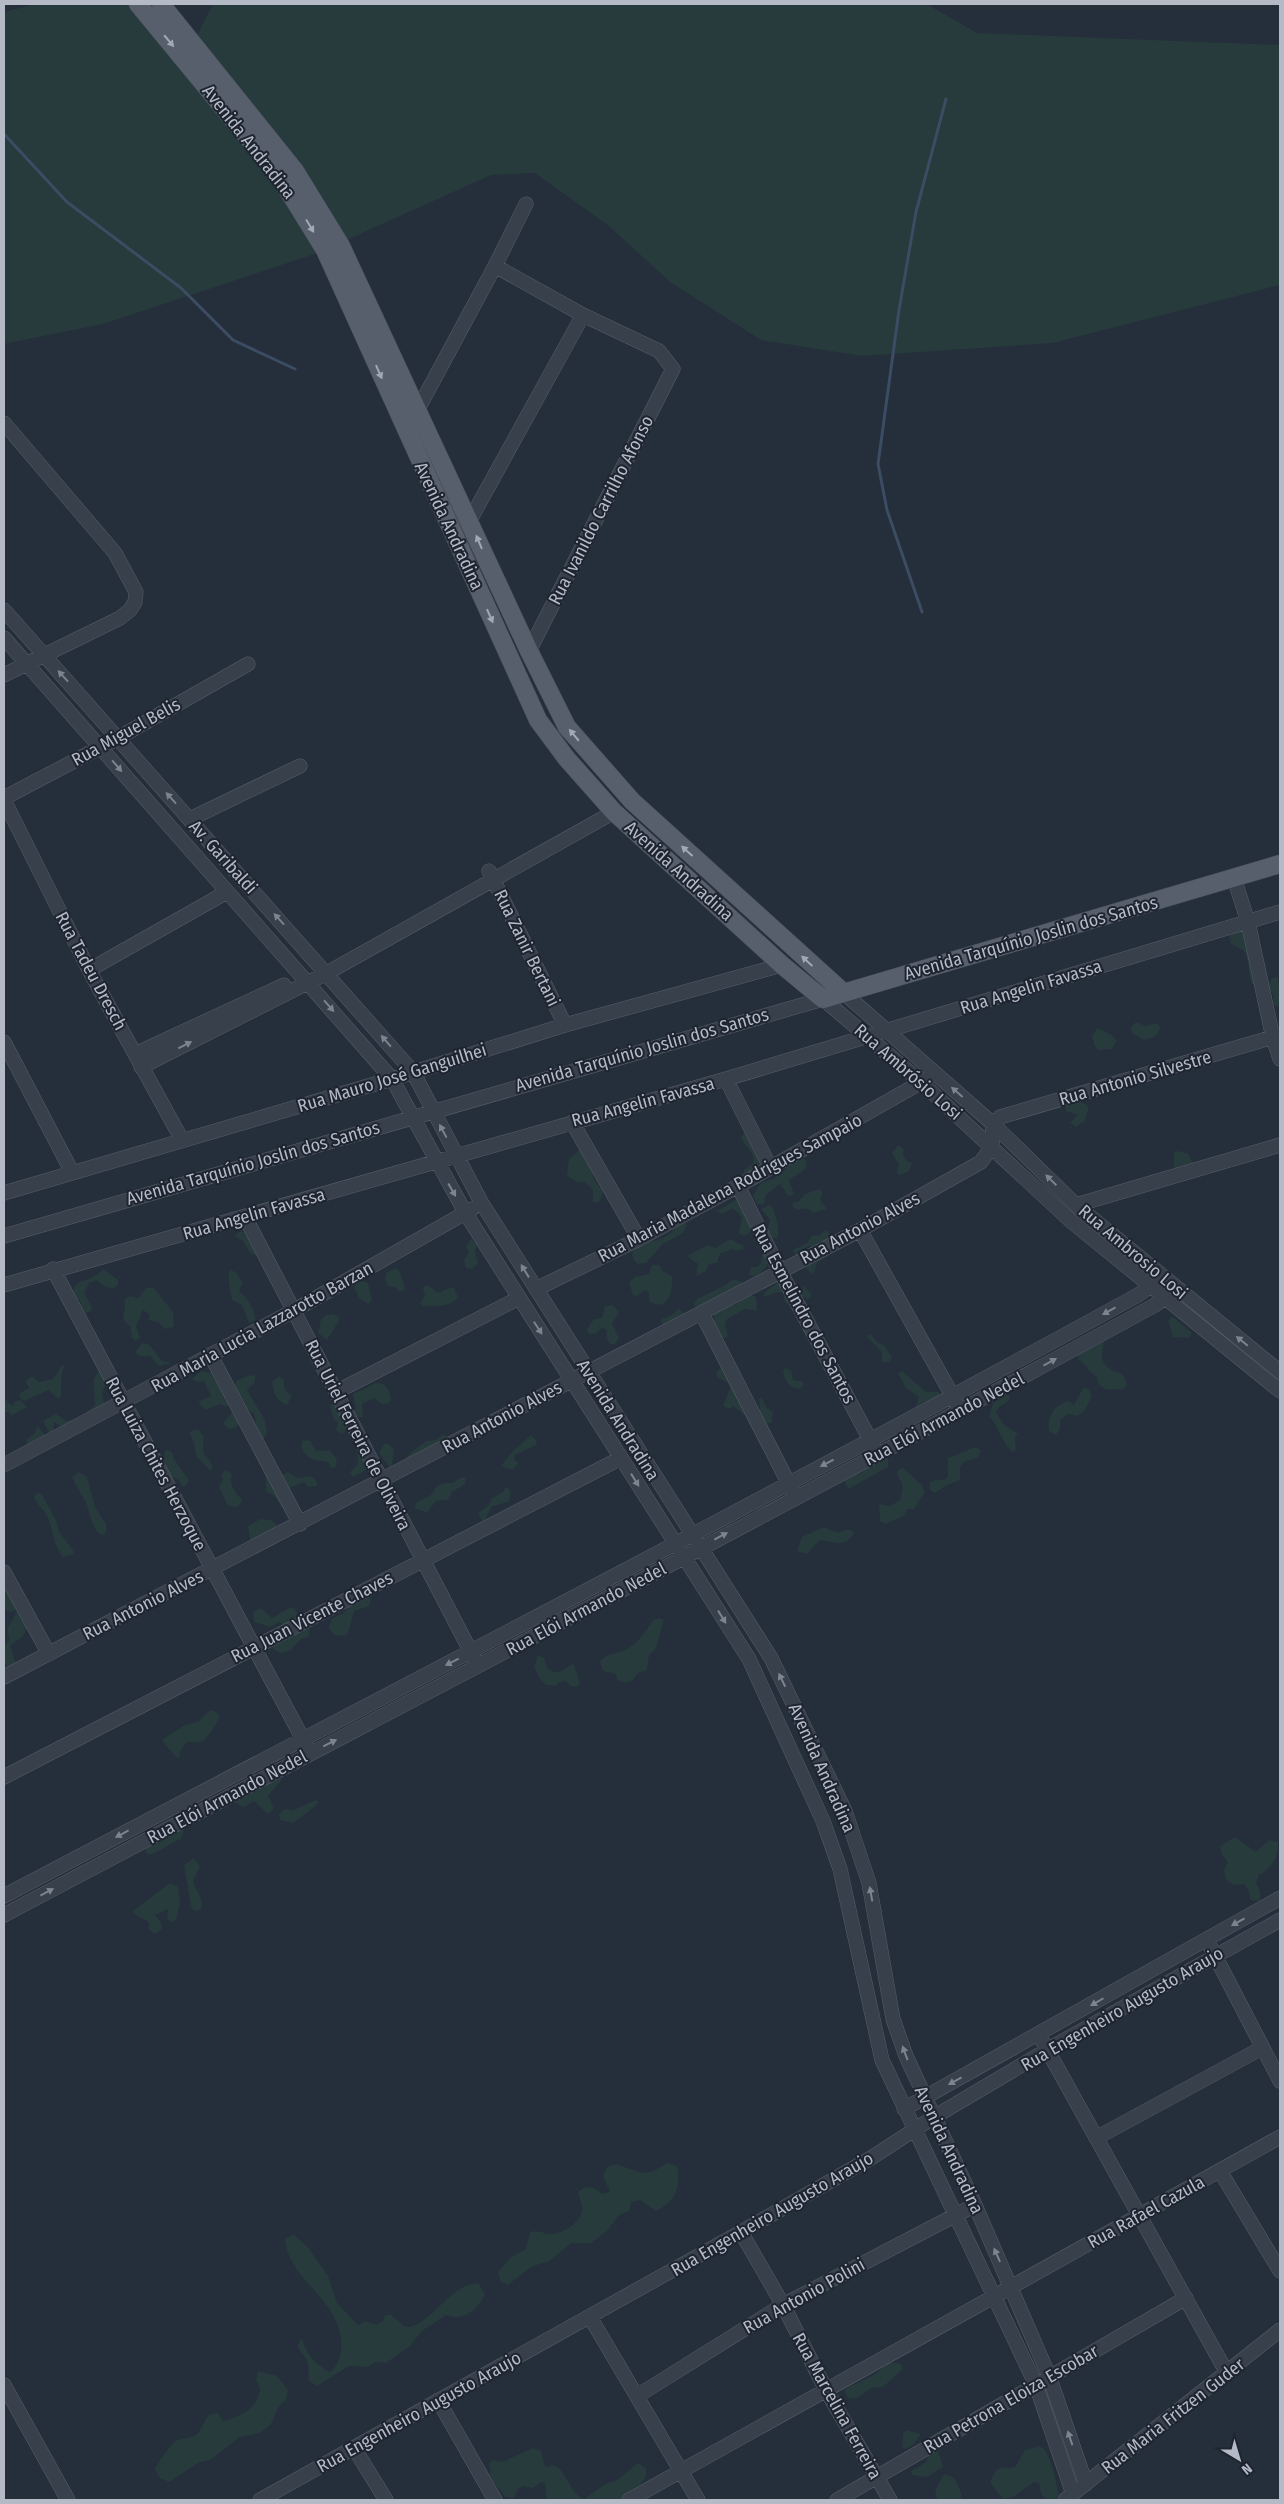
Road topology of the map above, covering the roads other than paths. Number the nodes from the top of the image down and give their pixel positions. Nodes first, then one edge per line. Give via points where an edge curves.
1 (138, 4) edge
2 (161, 4) edge
3 (526, 204) dead end
4 (496, 266) junction
5 (583, 315) junction
6 (418, 409) junction
7 (4, 423) edge
8 (431, 440) junction
9 (413, 447) junction
10 (470, 520) junction
11 (489, 564) junction
12 (470, 572) junction
13 (4, 610) edge
14 (4, 638) edge
15 (529, 651) junction
16 (44, 655) junction
17 (26, 663) junction
18 (248, 664) dead end
19 (4, 675) edge
20 (118, 738) junction
21 (100, 747) junction
22 (300, 766) dead end
23 (4, 799) edge
24 (611, 809) junction
25 (190, 819) junction
26 (1280, 864) edge
27 (491, 875) junction
28 (1234, 878) junction
29 (227, 892) junction
30 (1280, 912) edge
31 (1248, 922) junction
32 (782, 965) junction
33 (90, 970) junction
34 (324, 970) junction
35 (305, 979) junction
36 (844, 993) junction
37 (823, 998) junction
38 (565, 1025) junction
39 (886, 1030) junction
40 (867, 1036) junction
41 (1276, 1036) edge
42 (4, 1042) edge
43 (1280, 1059) edge
44 (138, 1060) junction
45 (413, 1072) junction
46 (934, 1073) junction
47 (392, 1079) junction
48 (726, 1079) junction
49 (922, 1083) junction
50 (432, 1110) junction
51 (413, 1116) junction
52 (572, 1122) junction
53 (993, 1124) junction
54 (182, 1140) junction
55 (1280, 1145) edge
56 (992, 1146) junction
57 (456, 1156) junction
58 (436, 1162) junction
59 (770, 1167) junction
60 (72, 1172) junction
61 (738, 1186) junction
62 (4, 1193) edge
63 (481, 1202) junction
64 (1076, 1205) junction
65 (466, 1214) junction
66 (245, 1217) junction
67 (860, 1230) junction
68 (4, 1236) edge
69 (639, 1239) junction
70 (53, 1269) junction
71 (780, 1271) junction
72 (1163, 1277) junction
73 (4, 1285) edge
74 (1151, 1287) junction
75 (1176, 1288) junction
76 (536, 1289) junction
77 (520, 1298) junction
78 (1165, 1298) junction
79 (294, 1311) junction
80 (702, 1314) junction
81 (211, 1356) junction
82 (588, 1372) junction
83 (1280, 1372) edge
84 (572, 1379) junction
85 (1280, 1391) edge
86 (336, 1392) junction
87 (953, 1397) junction
88 (123, 1402) junction
89 (961, 1411) junction
90 (871, 1440) junction
91 (878, 1454) junction
92 (621, 1458) junction
93 (4, 1465) edge
94 (383, 1480) junction
95 (788, 1483) junction
96 (796, 1497) junction
97 (300, 1524) junction
98 (691, 1534) junction
99 (675, 1543) junction
100 (700, 1548) junction
101 (684, 1556) junction
102 (422, 1560) junction
103 (212, 1569) junction
104 (4, 1573) edge
105 (254, 1647) junction
106 (471, 1652) junction
107 (50, 1654) junction
108 (478, 1667) junction
109 (4, 1677) edge
110 (302, 1739) junction
111 (310, 1753) junction
112 (4, 1777) edge
113 (4, 1896) edge
114 (1280, 1898) edge
115 (4, 1915) edge
116 (1280, 1920) edge
117 (1206, 1940) junction
118 (1215, 1956) junction
119 (1039, 2035) junction
120 (1262, 2048) junction
121 (1048, 2050) junction
122 (1280, 2081) edge
123 (925, 2097) junction
124 (904, 2109) junction
125 (934, 2117) junction
126 (914, 2129) junction
127 (1280, 2137) edge
128 (1096, 2138) junction
129 (1220, 2171) junction
130 (974, 2204) junction
131 (955, 2214) junction
132 (1139, 2216) junction
133 (741, 2232) junction
134 (1280, 2271) edge
135 (1011, 2288) junction
136 (995, 2296) junction
137 (1186, 2298) junction
138 (783, 2305) junction
139 (590, 2317) junction
140 (1280, 2330) edge
141 (1227, 2373) junction
142 (1049, 2376) junction
143 (4, 2385) edge
144 (1036, 2385) junction
145 (826, 2390) junction
146 (637, 2396) junction
147 (438, 2400) junction
148 (354, 2448) junction
149 (681, 2471) junction
150 (877, 2477) junction
151 (1086, 2484) junction
152 (1069, 2497) edge
153 (270, 2498) edge
154 (68, 2500) edge
155 (386, 2500) edge
156 (495, 2500) edge
157 (629, 2500) edge
158 (698, 2500) edge
159 (837, 2500) edge
160 (890, 2500) edge

1 -> 9 main road, Avenida Andradina via 278,174 324,250
2 - 6 main road, Avenida Andradina via 295,171 341,246
3 - 4 street
4 - 5 street
4 - 6 street
5 - 10 street
5 - 15 street, Rua Ivanildo Carrilho Afonso via 660,351 673,369
6 - 8 main road, Avenida Andradina
7 - 16 street via 115,553 136,592 135,602 120,618
8 - 9 street
8 - 10 main road, Avenida Andradina
9 - 12 main road, Avenida Andradina
11 -> 10 main road, Avenida Andradina
11 - 12 street
11 - 15 main road, Avenida Andradina
12 -> 24 main road, Avenida Andradina via 538,720 567,760
13 - 16 street, Av. Garibaldi
14 - 17 street, Av. Garibaldi
36 -> 15 main road, Avenida Andradina via 626,796 567,727
16 - 17 street
20 -> 16 street, Av. Garibaldi
17 - 19 street
17 - 21 street, Av. Garibaldi
18 - 20 street, Rua Miguel Belis
20 - 21 street, Rua Miguel Belis
25 -> 20 street, Av. Garibaldi
21 - 23 street, Rua Miguel Belis
21 -> 29 street, Av. Garibaldi
22 - 25 street
23 - 33 street, Rua Tadeu Dresch
24 - 27 street
24 - 32 main road, Avenida Andradina
34 -> 25 street, Av. Garibaldi
26 - 28 main road, Avenida Tarquínio Joslin dos Santos
27 - 34 street
27 - 38 street, Rua Zanir Bertani
28 - 31 street
28 - 36 main road, Avenida Tarquínio Joslin dos Santos
29 - 33 street
29 - 35 street, Av. Garibaldi
30 - 31 street, Rua Angelin Favassa
31 - 39 street, Rua Angelin Favassa
31 - 41 street
32 - 37 main road, Avenida Andradina
32 - 38 street, Rua Mauro José Ganguilhei
33 - 44 street, Rua Tadeu Dresch
34 - 35 street
45 -> 34 street, Av. Garibaldi
35 - 44 street
35 -> 47 street, Av. Garibaldi
36 - 37 main road, Avenida Tarquínio Joslin dos Santos
36 - 39 street, Rua Ambrósio Losi
37 - 40 street, Rua Ambrósio Losi
37 - 50 street, Avenida Tarquínio Joslin dos Santos
38 - 45 street, Rua Mauro José Ganguilhei
39 - 40 street, Rua Angelin Favassa
39 - 46 street, Rua Ambrósio Losi
40 - 48 street, Rua Angelin Favassa
40 - 49 street, Rua Ambrósio Losi
41 - 43 street
41 - 53 street, Rua Antonio Silvestre via 1000,1117
42 - 60 street
44 - 54 street, Rua Tadeu Dresch
45 - 47 street, Rua Mauro José Ganguilhei
45 - 50 street, Av. Garibaldi
46 - 49 street, Rua Maria Madalena Rodrigues Sampaio
53 -> 46 street, Rua Ambrósio Losi
47 - 51 street, Av. Garibaldi
47 - 54 street, Rua Mauro José Ganguilhei
48 - 52 street, Rua Angelin Favassa
48 - 59 street
49 - 56 street, Rua Ambrósio Losi
49 - 59 street, Rua Maria Madalena Rodrigues Sampaio
50 - 51 street, Avenida Tarquínio Joslin dos Santos
57 -> 50 street, Avenida Andradina
51 - 58 street, Av. Garibaldi
51 - 68 street, Avenida Tarquínio Joslin dos Santos
52 - 57 street, Rua Angelin Favassa
52 - 69 street
53 - 56 street
64 -> 53 street, Rua Ambrosio Losi
54 - 60 street, Rua Mauro José Ganguilhei
55 - 64 street
56 - 67 street, Rua Antonio Alves via 981,1162
56 - 74 street, Rua Ambrosio Losi via 1072,1222
57 - 58 street, Rua Angelin Favassa
57 - 63 street, Avenida Andradina
58 -> 65 street, Av. Garibaldi
58 - 66 street, Rua Angelin Favassa
59 - 61 street, Rua Maria Madalena Rodrigues Sampaio
60 - 62 street, Rua Mauro José Ganguilhei
61 - 69 street, Rua Maria Madalena Rodrigues Sampaio
61 - 71 street, Rua Esmelindro dos Santos
63 - 65 street, Rua Maria Lucia Lazzarotto Barzan
76 -> 63 street, Avenida Andradina
64 - 72 street, Rua Ambrosio Losi
65 - 77 street, Av. Garibaldi
65 - 79 street, Rua Maria Lucia Lazzarotto Barzan
66 - 70 street, Rua Angelin Favassa
66 - 79 street, Rua Uriel Ferreira de Oliveira
67 - 71 street, Rua Antonio Alves
67 - 87 street
69 - 76 street, Rua Maria Madalena Rodrigues Sampaio
70 - 73 street, Rua Angelin Favassa
70 - 88 street, Rua Luiza Chites Herzoque
71 - 80 street, Rua Antonio Alves
71 - 90 street, Rua Esmelindro dos Santos
72 - 74 street, Rua Elói Armando Nedel
72 - 75 street, Rua Ambrosio Losi
74 - 78 street, Rua Ambrosio Losi
74 -> 87 street, Rua Elói Armando Nedel
75 - 78 street, Rua Elói Armando Nedel
83 -> 75 street, Rua Ambrosio Losi
76 - 82 street, Avenida Andradina
77 -> 84 street, Av. Garibaldi
77 - 86 street
78 - 85 street, Rua Ambrosio Losi
89 -> 78 street, Rua Elói Armando Nedel
79 - 81 street, Rua Maria Lucia Lazzarotto Barzan
79 - 86 street, Rua Uriel Ferreira de Oliveira
80 - 82 street, Rua Antonio Alves
80 - 95 street
81 - 88 street, Rua Maria Lucia Lazzarotto Barzan
81 - 97 street
82 - 84 street, Rua Antonio Alves
82 - 98 street, Avenida Andradina
84 - 92 street, Av. Garibaldi
84 - 94 street, Rua Antonio Alves
86 - 94 street, Rua Uriel Ferreira de Oliveira
87 - 89 street
87 - 90 street, Rua Elói Armando Nedel
88 - 93 street, Rua Maria Lucia Lazzarotto Barzan
88 - 103 street, Rua Luiza Chites Herzoque
89 - 91 street, Rua Elói Armando Nedel
90 - 91 street, Rua Esmelindro dos Santos
90 -> 95 street, Rua Elói Armando Nedel
91 - 96 street, Rua Elói Armando Nedel
92 -> 99 street, Av. Garibaldi
92 - 102 street, Rua Juan Vicente Chaves
94 - 97 street, Rua Antonio Alves
94 - 102 street, Rua Uriel Ferreira de Oliveira
95 - 96 street
95 - 98 street, Rua Elói Armando Nedel
100 -> 96 street, Rua Elói Armando Nedel
97 - 103 street, Rua Antonio Alves
98 - 99 street, Rua Elói Armando Nedel
98 - 100 street, Avenida Andradina
99 - 101 street, Av. Garibaldi
99 - 106 street, Rua Elói Armando Nedel
100 - 101 street, Rua Elói Armando Nedel
123 -> 100 street, Avenida Andradina via 893,2019 869,1883 845,1811 771,1658
101 - 108 street, Rua Elói Armando Nedel
101 -> 124 street, Av. Garibaldi via 749,1660 823,1821 840,1869 882,2060
102 - 105 street, Rua Juan Vicente Chaves
102 - 106 street, Rua Uriel Ferreira de Oliveira
103 - 105 street, Rua Luiza Chites Herzoque
103 - 107 street, Rua Antonio Alves
104 - 107 street
105 - 110 street, Rua Luiza Chites Herzoque
105 - 112 street, Rua Juan Vicente Chaves
106 - 108 street, Rua Uriel Ferreira de Oliveira
106 -> 110 street, Rua Elói Armando Nedel
107 - 109 street, Rua Antonio Alves
111 -> 108 street, Rua Elói Armando Nedel
110 - 111 street, Rua Luiza Chites Herzoque
110 -> 113 street, Rua Elói Armando Nedel
115 -> 111 street, Rua Elói Armando Nedel
114 -> 117 street
116 - 118 street, Rua Engenheiro Augusto Araujo
117 - 118 street
117 -> 119 street
118 - 120 street
118 - 121 street, Rua Engenheiro Augusto Araujo
119 - 121 street
119 -> 123 street
120 - 122 street
120 - 128 street
121 - 125 street, Rua Engenheiro Augusto Araujo
121 - 128 street
123 - 124 street
123 - 125 street, Avenida Andradina
124 - 126 street, Av. Garibaldi
125 - 126 street, Rua Engenheiro Augusto Araujo
125 - 130 street, Avenida Andradina
126 - 131 street, Av. Garibaldi
126 - 133 street, Rua Engenheiro Augusto Araujo via 871,2158
127 - 129 street, Rua Rafael Cazula
128 - 132 street
129 - 132 street, Rua Rafael Cazula
129 - 134 street
130 - 131 street, Rua Antonio Polini
135 -> 130 street, Avenida Andradina
131 - 136 street, Av. Garibaldi
131 - 138 street, Rua Antonio Polini
132 - 135 street, Rua Rafael Cazula
132 - 137 street
133 - 138 street, Rua Marcelina Ferreira
133 - 139 street, Rua Engenheiro Augusto Araujo
135 - 136 street, Rua Rafael Cazula
135 - 142 street, Avenida Andradina
136 - 144 street, Av. Garibaldi
136 - 145 street, Rua Rafael Cazula
137 - 141 street
137 - 142 street, Rua Petrona Eloiza Escobar
138 - 145 street, Rua Marcelina Ferreira
138 - 146 street, Rua Antonio Polini
139 - 146 street
139 - 147 street, Rua Engenheiro Augusto Araujo
140 - 141 street, Rua Maria Fritzen Guder
141 - 151 street, Rua Maria Fritzen Guder
142 - 144 street, Rua Petrona Eloiza Escobar
151 -> 142 street, Avenida Andradina
143 - 154 street
144 - 150 street, Rua Petrona Eloiza Escobar
144 - 152 street, Av. Garibaldi
145 - 149 street, Rua Rafael Cazula
145 - 150 street, Rua Marcelina Ferreira
146 - 149 street
147 - 148 street, Rua Engenheiro Augusto Araujo
147 - 156 street
148 - 153 street, Rua Engenheiro Augusto Araujo
148 - 155 street
149 - 157 street, Rua Rafael Cazula
149 - 158 street
150 - 159 street, Rua Petrona Eloiza Escobar
150 - 160 street, Rua Marcelina Ferreira
151 - 152 street, Rua Maria Fritzen Guder

